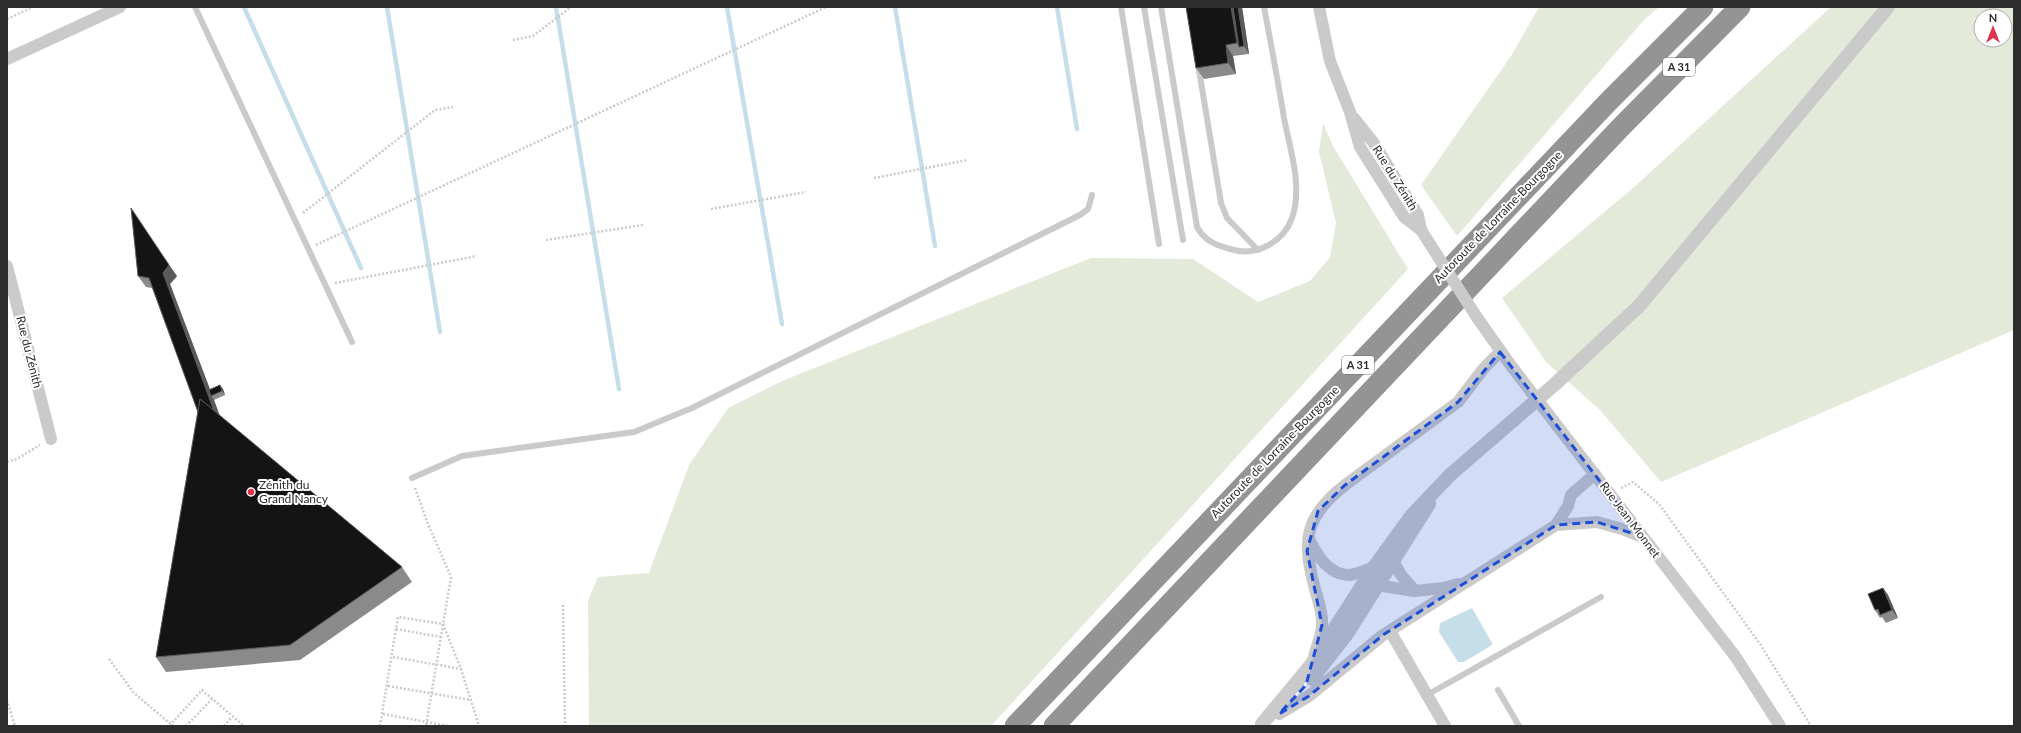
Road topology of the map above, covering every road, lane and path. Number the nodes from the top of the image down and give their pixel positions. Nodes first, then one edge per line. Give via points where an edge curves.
1 (33, 7) edge
2 (120, 7) edge
3 (195, 7) edge
4 (570, 7) edge
5 (826, 7) edge
6 (1120, 7) edge
7 (1144, 7) edge
8 (1161, 7) edge
9 (1264, 7) edge
10 (1319, 7) edge
11 (1703, 7) edge
12 (1740, 7) edge
13 (1888, 7) edge
14 (7, 19) edge
15 (513, 40) dead end
16 (1196, 54) edge
17 (7, 59) edge
18 (453, 107) dead end
19 (968, 160) dead end
20 (874, 178) dead end
21 (806, 192) dead end
22 (1092, 195) dead end
23 (711, 208) dead end
24 (294, 220) junction
25 (643, 225) dead end
26 (546, 240) dead end
27 (1183, 240) dead end
28 (1159, 244) dead end
29 (308, 249) junction
30 (1258, 250) junction
31 (477, 256) dead end
32 (7, 266) edge
33 (325, 285) junction
34 (1476, 316) joint
35 (352, 342) dead end
36 (1500, 352) junction
37 (51, 439) joint
38 (7, 462) edge
39 (1595, 474) junction
40 (412, 478) joint
41 (1439, 486) junction
42 (1610, 495) junction
43 (1556, 525) junction
44 (1643, 537) junction
45 (1309, 539) junction
46 (1393, 561) junction
47 (1374, 567) junction
48 (1471, 580) junction
49 (1372, 584) junction
50 (1415, 591) junction
51 (1601, 597) dead end
52 (563, 605) dead end
53 (443, 624) junction
54 (396, 629) junction
55 (1390, 631) junction
56 (441, 637) junction
57 (393, 657) junction
58 (108, 659) dead end
59 (436, 665) junction
60 (1311, 665) junction
61 (461, 669) junction
62 (388, 686) junction
63 (1498, 690) dead end
64 (432, 693) junction
65 (1427, 695) junction
66 (212, 699) junction
67 (7, 700) edge
68 (471, 700) junction
69 (383, 714) junction
70 (1279, 714) junction
71 (232, 717) junction
72 (427, 724) edge
73 (172, 725) edge
74 (1261, 725) edge
75 (15, 726) edge
76 (186, 726) edge
77 (224, 726) edge
78 (244, 726) edge
79 (380, 726) edge
80 (449, 726) edge
81 (479, 726) edge
82 (565, 726) edge
83 (1015, 726) edge
84 (1054, 726) edge
85 (1445, 726) edge
86 (1518, 726) edge
87 (1780, 726) edge
88 (1811, 726) edge

1 - 14 path
2 - 17 street
3 - 24 lane
4 - 15 path via 534,36
5 - 29 path
6 - 28 lane
7 - 27 lane
8 - 30 lane via 1197,227 1208,242 1238,251
9 - 30 lane via 1296,187 1292,218 1286,230 1278,240
10 - 34 street, Rue du Zénith, bridge via 1330,61 1350,112 1360,147 1404,217 1421,230
11 - 83 highway, Autoroute de Lorraine-Bourgogne / A 31 via 1609,101
12 - 84 highway, A 31 via 1620,128
13 - 41 street via 1639,306 1560,380
16 - 30 lane via 1221,203 1227,218
18 - 24 path via 435,110
19 - 20 path
21 - 23 path
22 - 40 lane via 1088,209 1080,215 684,411 634,432 462,456
24 - 29 lane
25 - 26 path
29 - 33 lane
31 - 33 path
32 - 37 street, Rue du Zénith
33 - 35 lane
34 - 36 street, Rue Jean Monnet
36 - 39 street, Rue Jean Monnet, bridge
36 - 45 street via 1458,402 1332,495 1318,511
37 - 38 path via 18,459
39 - 42 street, Rue Jean Monnet
39 - 43 street via 1571,495 1568,506
40 - 53 path via 451,577
41 - 46 street
41 - 47 street via 1411,516
42 - 44 street, Rue Jean Monnet
42 - 88 path via 1633,482 1659,504 1760,644
43 - 44 street via 1597,522
43 - 48 street
44 - 87 street, Rue Jean Monnet via 1735,656
45 - 47 street via 1317,554 1336,572 1350,575
45 - 60 street via 1307,561 1322,625
46 - 49 street
46 - 50 street
47 - 49 street
48 - 50 street via 1443,588
48 - 55 street
49 - 50 street
49 - 60 street
49 - 70 street via 1347,634 1318,672
51 - 65 lane
52 - 82 path
53 - 54 path via 398,617
53 - 56 path
53 - 61 path
54 - 56 path
54 - 57 path
55 - 65 street
55 - 70 street via 1309,696
56 - 59 path
57 - 59 path
57 - 62 path
58 - 73 path via 134,693
59 - 61 path
59 - 64 path
60 - 74 street
61 - 68 path
62 - 64 path
62 - 69 path
63 - 86 lane
64 - 68 path
64 - 72 path
65 - 85 street
66 - 71 path
66 - 73 path via 202,690
66 - 76 path
67 - 75 path
68 - 81 path
69 - 72 path
69 - 79 path
70 - 74 street
71 - 77 path
71 - 78 path
72 - 80 path

